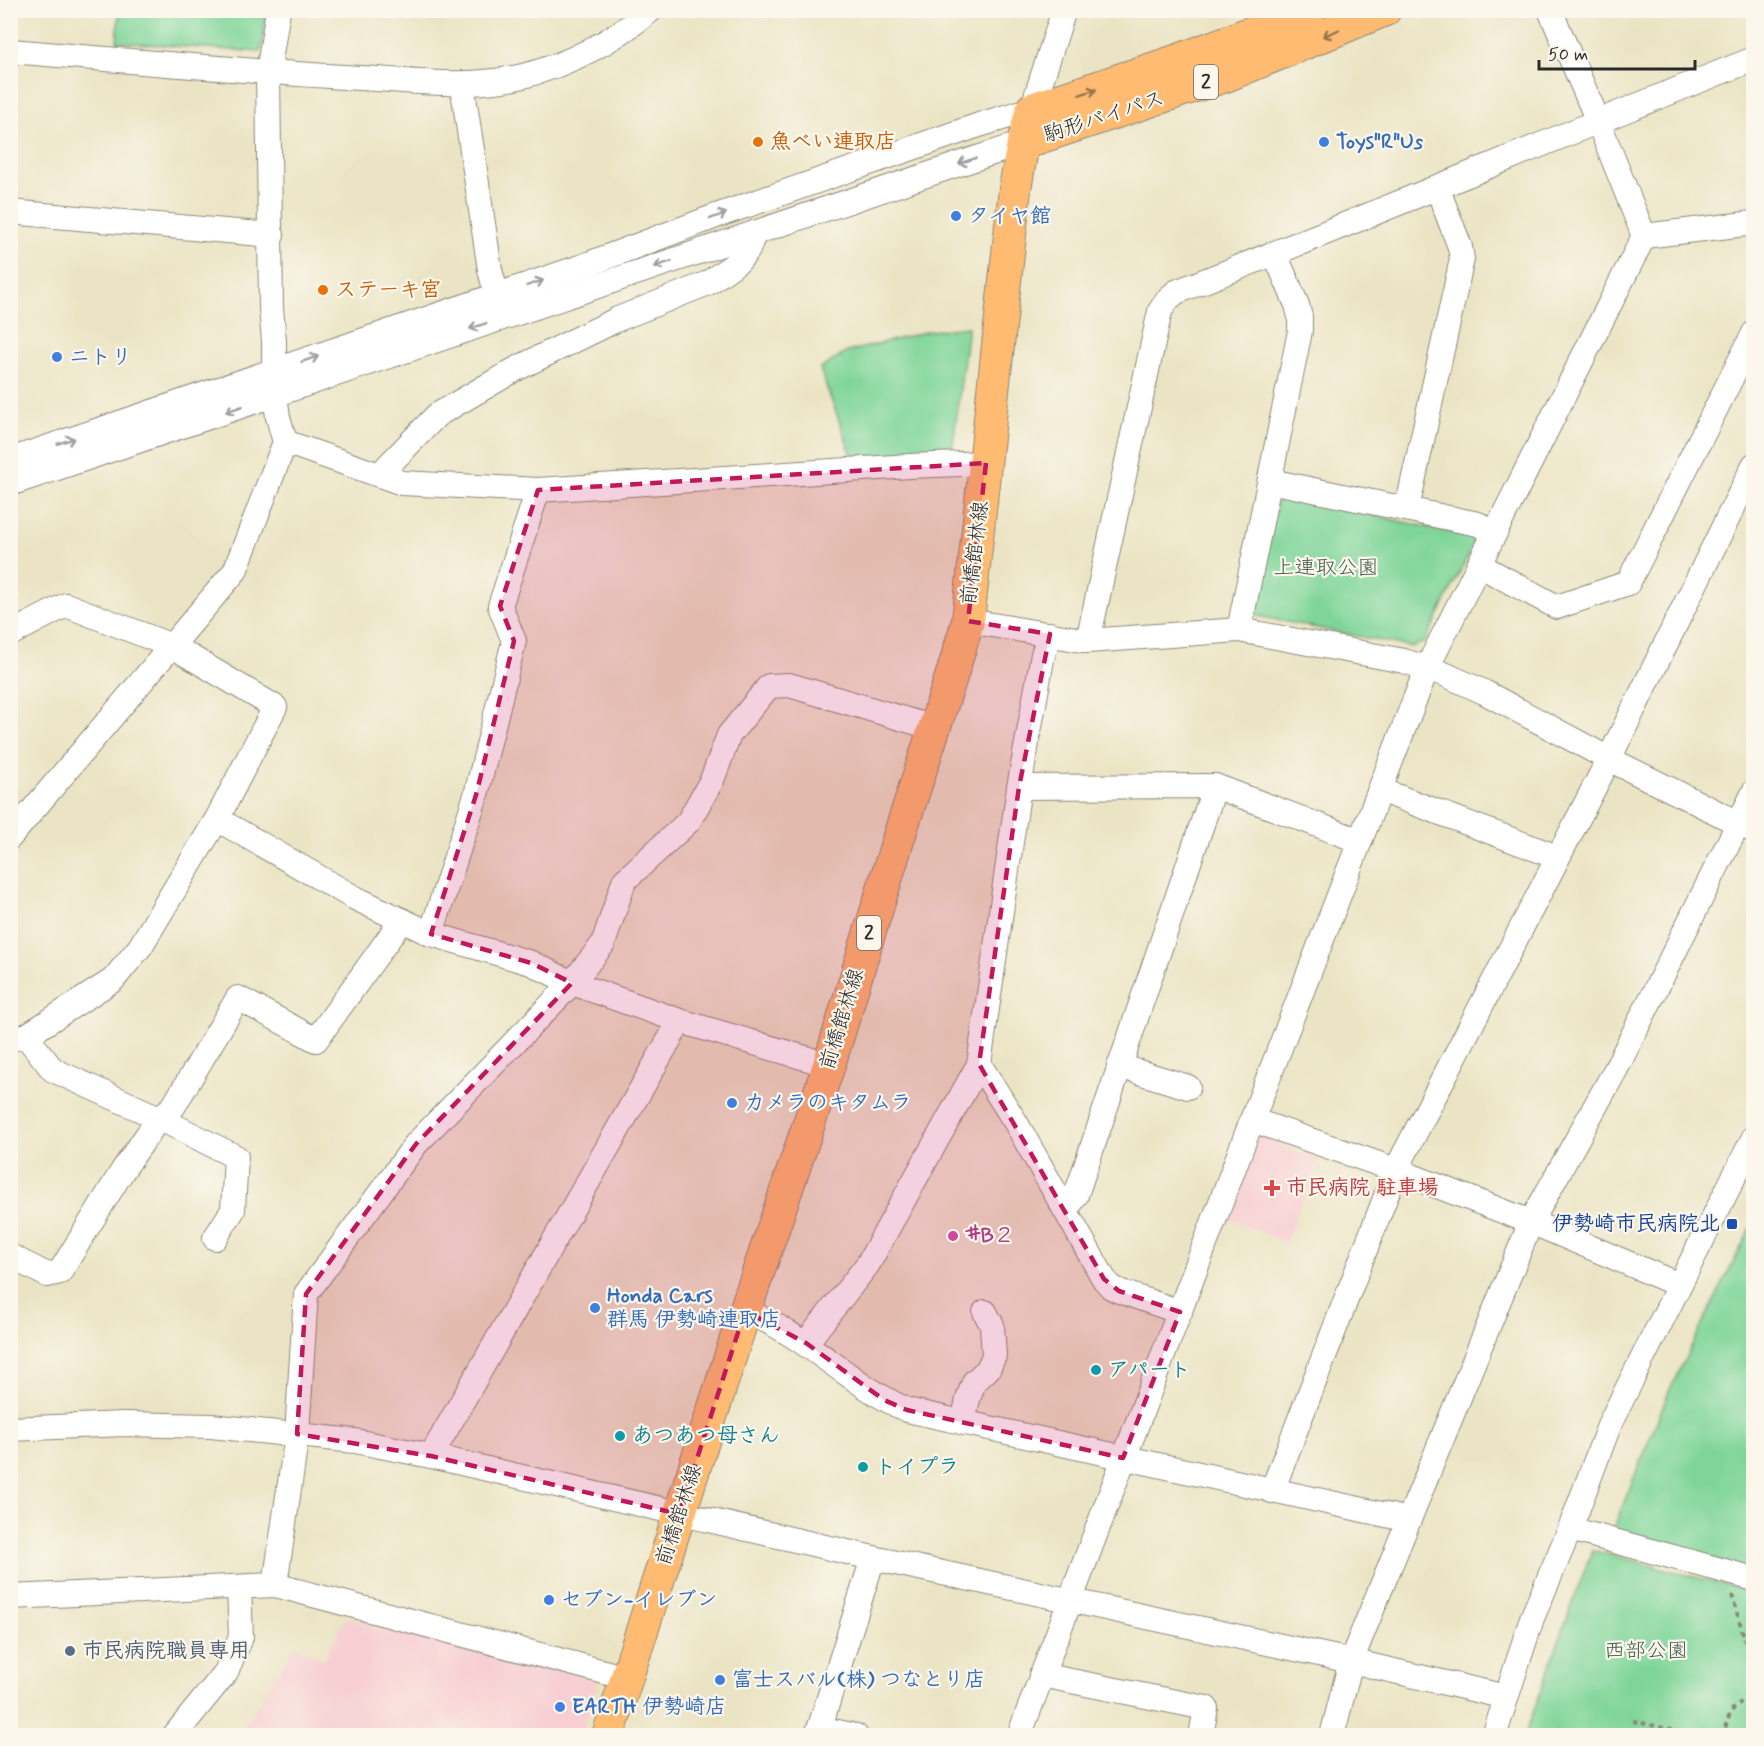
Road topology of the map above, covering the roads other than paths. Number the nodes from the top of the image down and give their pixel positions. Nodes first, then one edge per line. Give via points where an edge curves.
1 (278, 10) edge
2 (651, 10) edge
3 (1064, 10) edge
4 (1310, 10) edge
5 (1385, 10) edge
6 (1550, 10) edge
7 (10, 51) edge
8 (1754, 59) edge
9 (268, 73) junction
10 (464, 83) junction
11 (1032, 109) junction
12 (1598, 121) junction
13 (1023, 143) junction
14 (1437, 187) junction
15 (10, 212) edge
16 (1754, 223) edge
17 (754, 233) junction
18 (272, 235) junction
19 (1644, 236) junction
20 (1275, 254) junction
21 (497, 296) junction
22 (1754, 333) edge
23 (273, 371) junction
24 (275, 395) junction
25 (285, 442) junction
26 (10, 460) edge
27 (986, 463) junction
28 (1752, 473) edge
29 (379, 475) junction
30 (1270, 481) junction
31 (10, 484) edge
32 (538, 490) junction
33 (1407, 509) junction
34 (1495, 533) junction
35 (1479, 565) junction
36 (968, 621) junction
37 (1239, 630) junction
38 (10, 634) edge
39 (1050, 634) junction
40 (1088, 641) junction
41 (172, 646) junction
42 (1428, 668) junction
43 (934, 728) junction
44 (1609, 759) junction
45 (1215, 786) junction
46 (1019, 787) junction
47 (1380, 790) junction
48 (1754, 792) edge
49 (218, 819) junction
50 (1746, 827) edge
51 (10, 837) edge
52 (1360, 842) junction
53 (1557, 857) junction
54 (402, 920) junction
55 (431, 934) junction
56 (572, 983) junction
57 (680, 1021) junction
58 (18, 1037) edge
59 (979, 1064) junction
60 (829, 1065) junction
61 (1119, 1066) junction
62 (1188, 1087) dead end
63 (159, 1118) junction
64 (1252, 1120) junction
65 (1754, 1137) edge
66 (1396, 1170) junction
67 (1066, 1210) junction
68 (1531, 1222) junction
69 (215, 1238) dead end
70 (10, 1256) edge
71 (1679, 1285) junction
72 (745, 1311) junction
73 (985, 1312) dead end
74 (1180, 1312) junction
75 (806, 1343) junction
76 (954, 1421) junction
77 (10, 1429) edge
78 (297, 1434) junction
79 (431, 1456) junction
80 (1123, 1458) junction
81 (1272, 1491) junction
82 (679, 1514) junction
83 (1409, 1520) junction
84 (1570, 1529) junction
85 (873, 1558) junction
86 (1754, 1579) edge
87 (275, 1585) junction
88 (239, 1587) junction
89 (10, 1597) edge
90 (1069, 1600) junction
91 (1351, 1661) junction
92 (1041, 1675) junction
93 (627, 1678) junction
94 (1506, 1697) junction
95 (818, 1732) edge
96 (174, 1736) edge
97 (608, 1736) edge
98 (856, 1736) edge
99 (1019, 1736) edge
100 (1201, 1736) edge
101 (1332, 1736) edge
102 (1494, 1736) edge

1 - 9 street
2 - 10 street via 604,44 564,62 522,76
3 - 11 street
11 -> 4 main road, 駒形バイパス / 2 via 1179,60
5 -> 13 main road, 駒形バイパス / 2 via 1228,75
6 - 12 street
7 - 9 street
8 - 12 street
9 - 10 street
9 - 18 street
10 - 21 street
11 - 13 main road, 前橋館林線 / 2
21 -> 11 street via 716,216
12 - 14 street
12 - 19 street
13 -> 17 street
13 - 27 main road, 前橋館林線 / 2
14 - 20 street
14 - 33 street via 1462,259
15 - 18 street
16 - 19 street
17 -> 24 street
17 - 29 street via 739,261 708,283 618,319 516,369 437,415
18 - 23 street
19 - 34 street
20 - 30 street via 1297,305 1300,331
20 - 40 street via 1176,292 1160,311
23 -> 21 street
22 - 35 street via 1628,582 1557,607
23 - 24 street
26 -> 23 street
24 - 25 street
24 -> 31 street
25 - 29 street
25 - 41 street via 235,571
27 - 32 street
27 - 36 main road, 前橋館林線 / 2
28 - 44 street
29 - 32 street via 402,483
30 - 33 street
30 - 37 street
32 - 55 street via 500,606 514,641 476,795
33 - 34 street via 1478,524
34 - 35 street
35 - 42 street
36 - 39 street
36 - 43 main road, 前橋館林線 / 2
37 - 40 street
37 - 42 street
38 - 41 street via 66,605
39 - 40 street
39 - 46 street
41 - 49 street via 274,707
41 - 51 street
42 - 44 street via 1484,692
42 - 47 street
43 - 56 street via 789,684 769,686 729,735 712,780 688,822 624,881 603,944
43 - 60 main road, 前橋館林線 / 2
44 - 50 street
44 - 53 street
45 - 46 street
45 - 52 street
45 - 61 street
46 - 59 street
47 - 52 street
47 - 53 street
48 - 50 street
49 - 54 street via 353,897
49 - 58 street via 140,947 113,980
50 - 68 street
52 - 64 street
53 - 66 street
54 - 55 street
54 - 63 street via 316,1040 238,998 172,1107
55 - 56 street via 531,963
56 - 57 street
56 - 78 street via 416,1144 306,1294
57 - 60 street
57 - 79 street
58 - 63 street via 52,1070
59 - 67 street
59 - 75 street via 868,1264
60 - 72 main road, 前橋館林線 / 2
61 - 62 street
61 - 67 street via 1076,1195
63 - 69 street via 236,1157 233,1210
63 - 70 street via 60,1272 47,1275
64 - 66 street
64 - 74 street
65 - 71 street
66 - 68 street
66 - 81 street
67 - 74 street via 1112,1287
68 - 71 street
68 - 83 street
71 - 84 street via 1610,1423
72 - 75 street via 765,1318
72 - 82 main road, 前橋館林線 / 2
73 - 76 street via 994,1342 965,1371 953,1395
74 - 80 street
75 - 76 street via 884,1400
76 - 80 street
77 - 78 street via 123,1424 211,1426
78 - 79 street
78 - 87 street
79 - 82 street
80 - 81 street
80 - 90 street
81 - 83 street
82 - 85 street
82 - 93 main road, 前橋館林線 / 2
83 - 91 street
84 - 86 street
84 - 94 street via 1532,1618
85 - 90 street
85 - 95 street
87 - 88 street
87 - 93 street
88 - 89 street
88 - 96 street via 242,1637 226,1672
90 - 91 street
90 - 92 street
91 - 94 street
91 - 101 street
92 - 99 street
92 - 100 street via 1206,1708
93 - 97 main road, 前橋館林線 / 2
94 - 102 street
95 - 98 street

